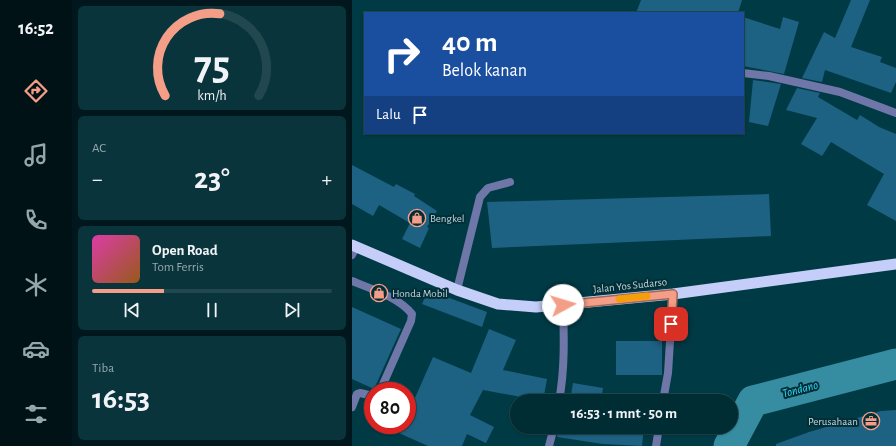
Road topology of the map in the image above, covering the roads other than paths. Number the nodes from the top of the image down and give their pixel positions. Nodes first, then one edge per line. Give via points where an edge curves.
1 (744, 72) edge
2 (896, 113) edge
3 (510, 182) dead end
4 (353, 249) edge
5 (896, 264) edge
6 (352, 281) edge
7 (457, 290) junction
8 (673, 294) junction
9 (563, 305) junction
10 (384, 382) edge
11 (364, 394) edge
12 (560, 394) edge
13 (664, 394) edge
14 (352, 407) edge
15 (552, 434) edge
16 (658, 434) edge
17 (549, 446) edge
18 (656, 446) edge

1 - 2 street via 840,92
3 - 7 street via 488,188 480,197
4 - 7 highway, Jalan Yos Sudarso
5 - 8 highway, Jalan Yos Sudarso
6 - 10 street via 392,298 412,314
7 - 9 highway, Jalan Yos Sudarso via 498,304 536,308
8 - 9 highway, Jalan Yos Sudarso
8 - 13 street
9 - 12 street via 564,353
11 - 14 street via 357,394
15 - 17 street
16 - 18 street

